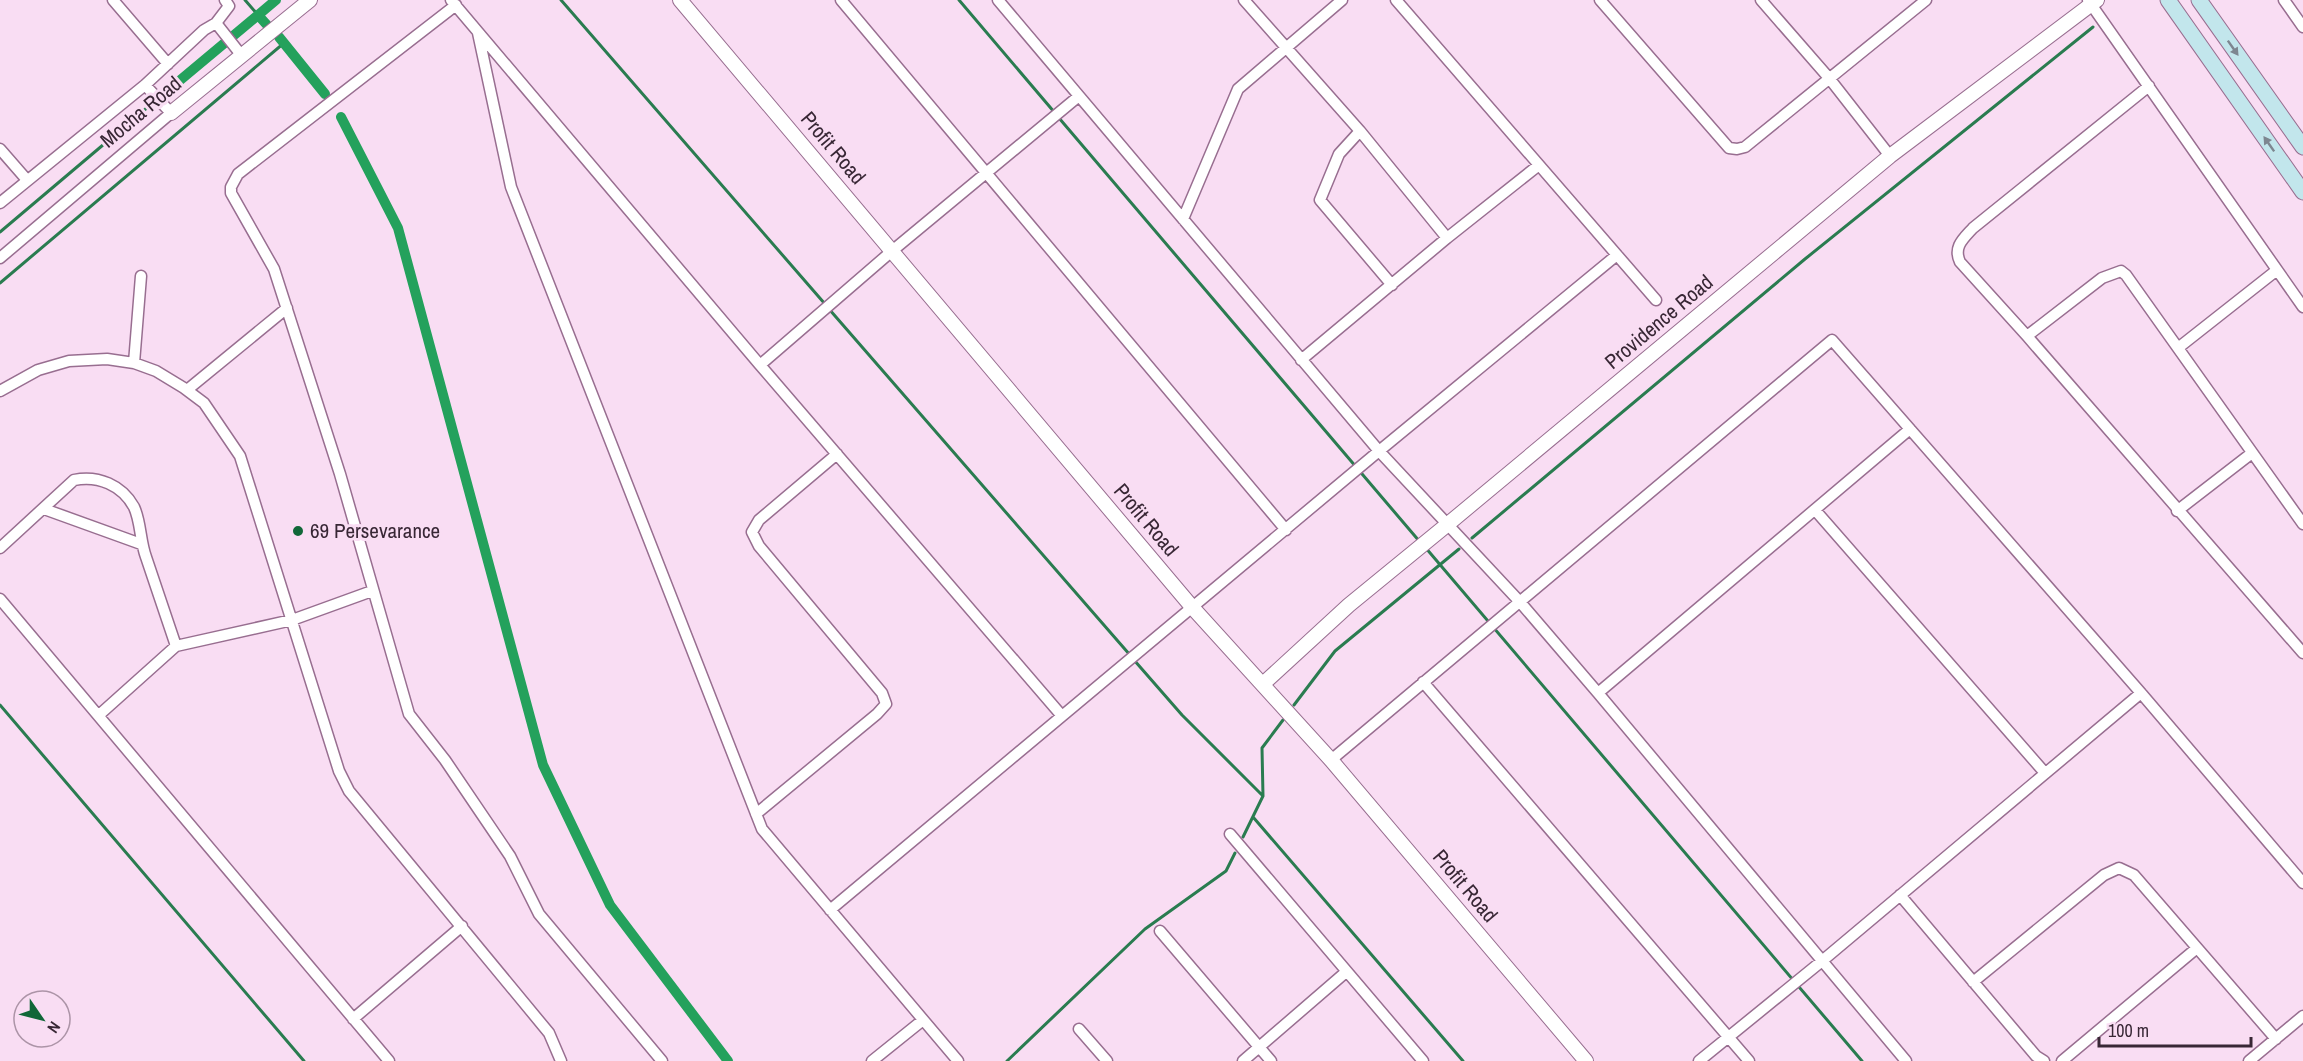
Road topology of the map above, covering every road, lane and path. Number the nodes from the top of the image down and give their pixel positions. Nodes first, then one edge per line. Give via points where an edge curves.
1 (113, 0) edge
2 (225, 0) edge
3 (310, 0) edge
4 (680, 0) edge
5 (841, 0) edge
6 (998, 0) edge
7 (1244, 0) edge
8 (1342, 0) edge
9 (1396, 0) edge
10 (1600, 0) edge
11 (1761, 0) edge
12 (1926, 0) edge
13 (2168, 0) edge
14 (2284, 0) edge
15 (2093, 1) edge
16 (2201, 1) edge
17 (453, 3) edge
18 (216, 23) junction
19 (2303, 27) edge
20 (478, 33) junction
21 (1285, 47) junction
22 (239, 53) junction
23 (168, 64) junction
24 (1829, 78) junction
25 (145, 85) junction
26 (2149, 86) junction
27 (1079, 96) junction
28 (171, 113) junction
29 (1360, 131) junction
30 (2303, 147) edge
31 (0, 149) edge
32 (1890, 156) junction
33 (1539, 165) junction
34 (986, 174) junction
35 (27, 180) junction
36 (2303, 192) edge
37 (0, 203) edge
38 (1183, 219) junction
39 (1447, 238) junction
40 (892, 251) junction
41 (1617, 255) junction
42 (0, 258) edge
43 (2277, 270) junction
44 (141, 276) dead end
45 (1392, 285) junction
46 (1656, 300) dead end
47 (2303, 307) edge
48 (287, 308) junction
49 (2027, 336) junction
50 (2178, 348) junction
51 (1301, 360) junction
52 (134, 363) junction
53 (760, 365) junction
54 (187, 390) junction
55 (0, 391) edge
56 (1910, 429) junction
57 (1379, 451) junction
58 (2252, 453) junction
59 (837, 454) junction
60 (44, 509) junction
61 (1815, 510) junction
62 (2177, 511) junction
63 (1449, 524) junction
64 (2303, 524) edge
65 (1286, 530) junction
66 (141, 544) junction
67 (0, 548) edge
68 (372, 591) junction
69 (0, 599) edge
70 (1520, 602) junction
71 (1192, 608) junction
72 (292, 620) junction
73 (176, 646) junction
74 (2303, 653) edge
75 (1423, 682) junction
76 (1263, 684) junction
77 (1598, 693) junction
78 (2141, 693) junction
79 (99, 716) junction
80 (1062, 716) junction
81 (1331, 760) junction
82 (2044, 773) junction
83 (756, 814) junction
84 (1230, 834) dead end
85 (2303, 883) edge
86 (1900, 895) junction
87 (830, 910) junction
88 (462, 926) junction
89 (1160, 932) dead end
90 (2197, 948) junction
91 (1822, 961) junction
92 (1346, 972) junction
93 (1974, 982) junction
94 (2303, 1016) edge
95 (352, 1019) junction
96 (923, 1020) junction
97 (1079, 1029) dead end
98 (1728, 1037) junction
99 (2276, 1038) junction
100 (1259, 1047) junction
101 (388, 1061) edge
102 (561, 1061) edge
103 (662, 1061) edge
104 (872, 1061) edge
105 (958, 1061) edge
106 (1107, 1061) edge
107 (1243, 1061) edge
108 (1271, 1061) edge
109 (1423, 1061) edge
110 (1586, 1061) edge
111 (1699, 1061) edge
112 (1749, 1061) edge
113 (1906, 1061) edge
114 (2044, 1061) edge
115 (2062, 1061) edge
116 (2249, 1061) edge

1 - 23 street
2 - 18 street via 230,6
3 - 22 street, Mocha Road
4 - 40 street, Profit Road
5 - 34 street
6 - 27 street
7 - 21 street
8 - 21 street
9 - 33 street
10 - 24 street via 1730,147 1745,147
11 - 24 street
12 - 24 street
36 -> 13 main road
14 - 19 street
15 - 26 street
15 - 32 street, Providence Road
16 -> 30 main road
17 - 20 street
17 - 48 street via 234,180 231,193 274,269
18 - 22 street
18 - 23 street
20 - 53 street
20 - 83 street via 511,187
21 - 29 street
21 - 38 street via 1238,89
22 - 28 street, Mocha Road
23 - 25 street
24 - 32 street
25 - 28 street
25 - 35 street
26 - 43 street
26 - 49 street via 1959,242 1960,262
27 - 34 street
27 - 38 street
28 - 42 street, Mocha Road
29 - 39 street
29 - 45 street via 1339,154 1320,200
31 - 35 street
32 - 63 street, Providence Road
33 - 39 street
33 - 41 street
34 - 40 street
34 - 65 street
35 - 37 street
38 - 51 street
39 - 45 street
40 - 53 street
40 - 71 street, Profit Road
41 - 46 street
41 - 57 street
43 - 47 street
43 - 50 street
44 - 52 street
45 - 51 street
48 - 54 street
48 - 68 street via 340,474
49 - 50 street via 2102,278 2121,271
49 - 62 street
50 - 58 street
51 - 57 street
52 - 54 street
52 - 55 street via 107,359 69,361 38,370
53 - 59 street
54 - 72 street via 204,403 240,456
56 - 61 street
56 - 70 street via 1832,340
56 - 78 street
57 - 63 street
57 - 65 street
58 - 62 street
58 - 64 street
59 - 80 street
59 - 83 street via 759,520 752,532 759,546 882,693 886,704
60 - 66 street
60 - 66 street via 75,480 98,479 124,494 134,508
60 - 67 street
61 - 77 street
61 - 82 street
62 - 74 street
63 - 70 street
63 - 76 street, Providence Road via 1349,605
65 - 71 street
66 - 73 street
68 - 72 street
68 - 103 street via 409,714 510,856 538,914
69 - 79 street
70 - 75 street
70 - 77 street
71 - 76 street, Profit Road
71 - 80 street
72 - 73 street
72 - 88 street via 339,771 349,791
73 - 79 street
75 - 81 street
75 - 98 street
76 - 81 street, Profit Road
77 - 91 street
78 - 82 street
78 - 85 street
79 - 95 street
80 - 87 street
81 - 110 street, Profit Road
82 - 86 street
83 - 87 street via 762,830
84 - 92 street
86 - 91 street
86 - 93 street
87 - 96 street
88 - 95 street
88 - 102 street via 549,1033
89 - 100 street
90 - 93 street via 2134,875 2119,868 2104,875
90 - 99 street
90 - 115 street
91 - 98 street
91 - 113 street
92 - 100 street
92 - 109 street
93 - 114 street
94 - 99 street
95 - 101 street
96 - 104 street
96 - 105 street
97 - 106 street
98 - 111 street
98 - 112 street
99 - 116 street
100 - 107 street
100 - 108 street

